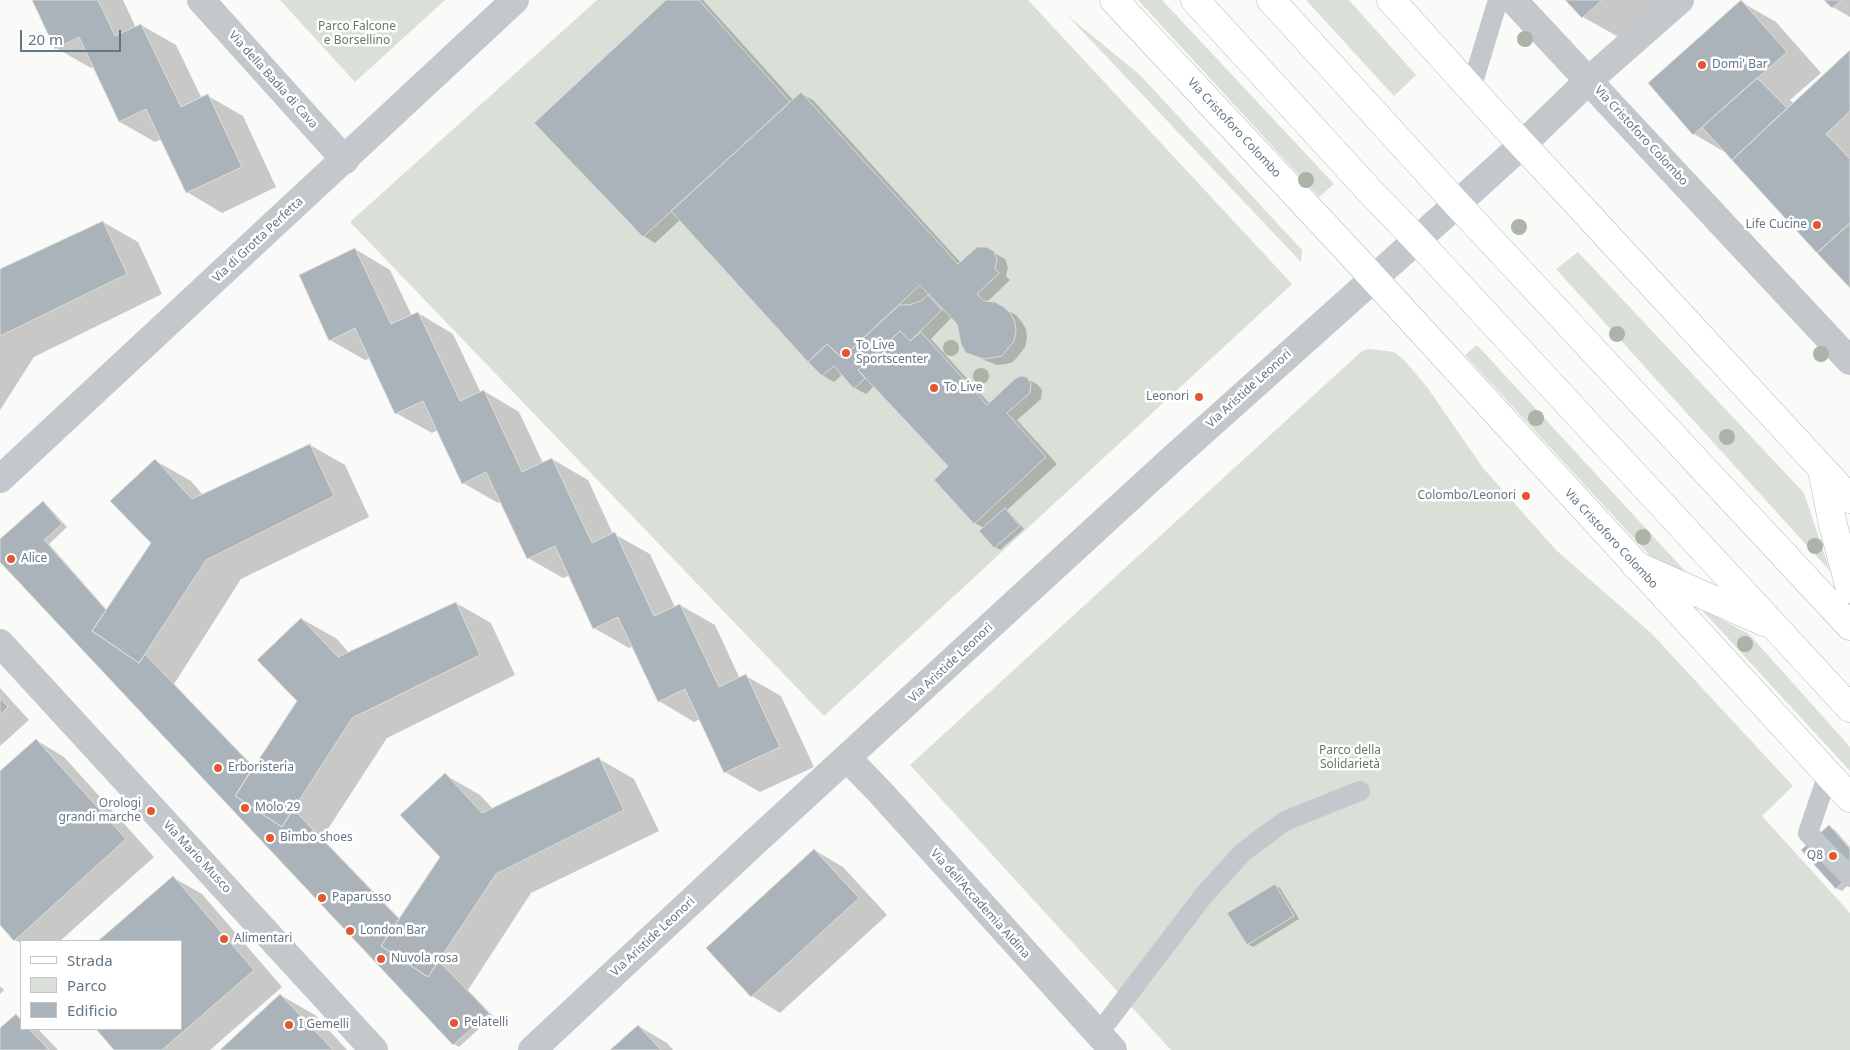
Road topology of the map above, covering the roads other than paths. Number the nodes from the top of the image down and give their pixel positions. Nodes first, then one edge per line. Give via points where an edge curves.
1 (201, 0) edge
2 (516, 0) edge
3 (1114, 0) edge
4 (1195, 0) edge
5 (1271, 0) edge
6 (1391, 0) edge
7 (1498, 0) edge
8 (1513, 0) edge
9 (1680, 0) edge
10 (1589, 80) junction
11 (1471, 88) junction
12 (1522, 145) junction
13 (345, 160) junction
14 (1457, 204) junction
15 (1417, 240) junction
16 (1373, 280) junction
17 (1850, 361) edge
18 (1822, 470) junction
19 (0, 479) edge
20 (1850, 499) edge
21 (1635, 565) junction
22 (1850, 589) edge
23 (1850, 626) edge
24 (1776, 628) junction
25 (0, 643) edge
26 (1850, 708) edge
27 (847, 758) junction
28 (1828, 774) junction
29 (1360, 791) dead end
30 (1850, 798) edge
31 (1850, 877) edge
32 (1105, 1042) edge
33 (374, 1050) edge
34 (532, 1050) edge

1 - 13 street, Via della Badia di Cava
2 - 13 street, Via di Grotta Perfetta
3 - 16 main road, Via Cristoforo Colombo
4 - 15 main road
5 - 14 main road
6 - 11 main road
7 - 11 lane
8 - 10 street, Via Cristoforo Colombo
9 - 10 street
10 - 12 street
10 - 17 street, Via Cristoforo Colombo
11 - 12 main road
12 - 14 street
12 - 18 main road
13 - 19 street, Via di Grotta Perfetta
14 - 15 street
14 - 23 main road
15 - 16 street
15 - 24 main road
16 - 21 main road, Via Cristoforo Colombo
16 - 27 street, Via Aristide Leonori via 1172,458
18 - 20 main road
18 - 22 main road
21 - 24 main road
21 - 28 main road, Via Cristoforo Colombo
24 - 26 main road
25 - 33 street, Via Mario Musco
27 - 32 street, Via dell'Accademia Aldina
27 - 34 street, Via Aristide Leonori
28 - 30 main road, Via Cristoforo Colombo
28 - 31 lane via 1808,833
29 - 32 lane via 1286,821 1243,852 1204,895

